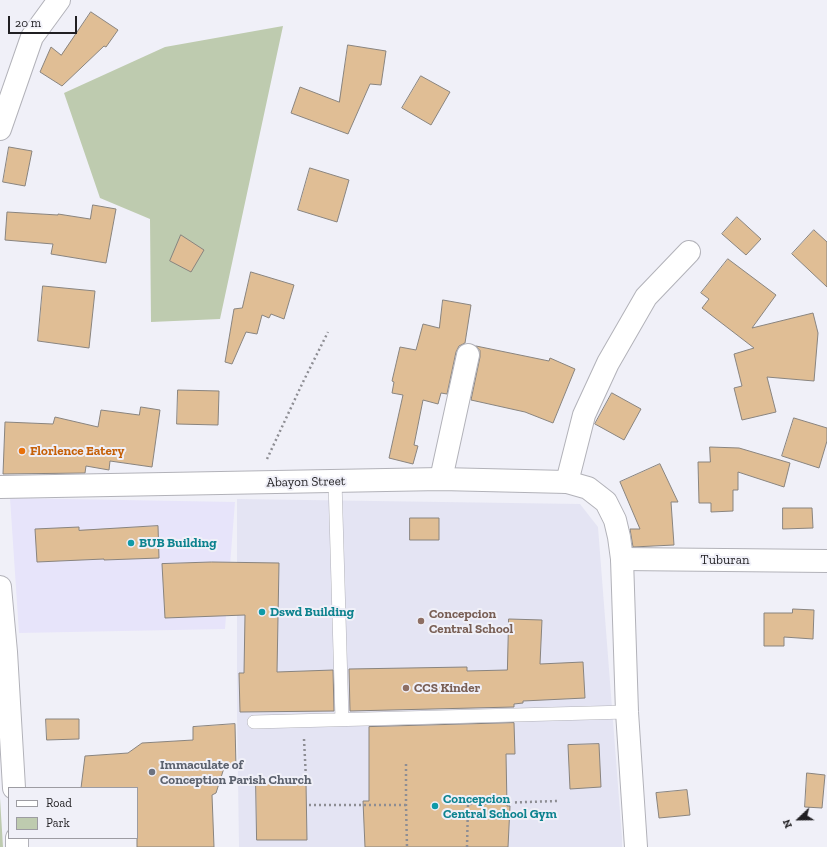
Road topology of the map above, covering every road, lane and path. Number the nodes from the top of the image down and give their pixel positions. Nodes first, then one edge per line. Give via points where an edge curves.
1 (59, 0) edge
2 (0, 129) edge
3 (689, 252) dead end
4 (328, 332) dead end
5 (468, 355) dead end
6 (441, 479) junction
7 (335, 481) junction
8 (567, 482) junction
9 (256, 483) junction
10 (0, 487) edge
11 (622, 559) junction
12 (827, 561) edge
13 (0, 587) edge
14 (3, 652) edge
15 (627, 712) junction
16 (342, 719) junction
17 (303, 721) junction
18 (254, 722) dead end
19 (406, 764) dead end
20 (306, 778) dead end
21 (9, 787) edge
22 (558, 801) dead end
23 (309, 805) dead end
24 (406, 805) junction
25 (407, 847) edge
26 (467, 847) edge
27 (636, 847) edge

1 - 2 main road via 32,37
3 - 8 main road via 646,297 608,363 584,416
4 - 9 path
5 - 6 main road
6 - 7 main road, Abayon Street
6 - 8 main road, Abayon Street
7 - 9 main road, Abayon Street
7 - 16 lane
8 - 11 main road, Abayon Street via 588,488 606,502 616,520
9 - 10 main road, Abayon Street
11 - 12 main road, Tuburan
11 - 15 main road
13 - 14 main road
14 - 21 main road
15 - 16 lane
15 - 27 main road
16 - 17 lane
17 - 18 lane
17 - 20 path
19 - 24 path
22 - 26 path via 468,804
23 - 24 path
24 - 25 path

